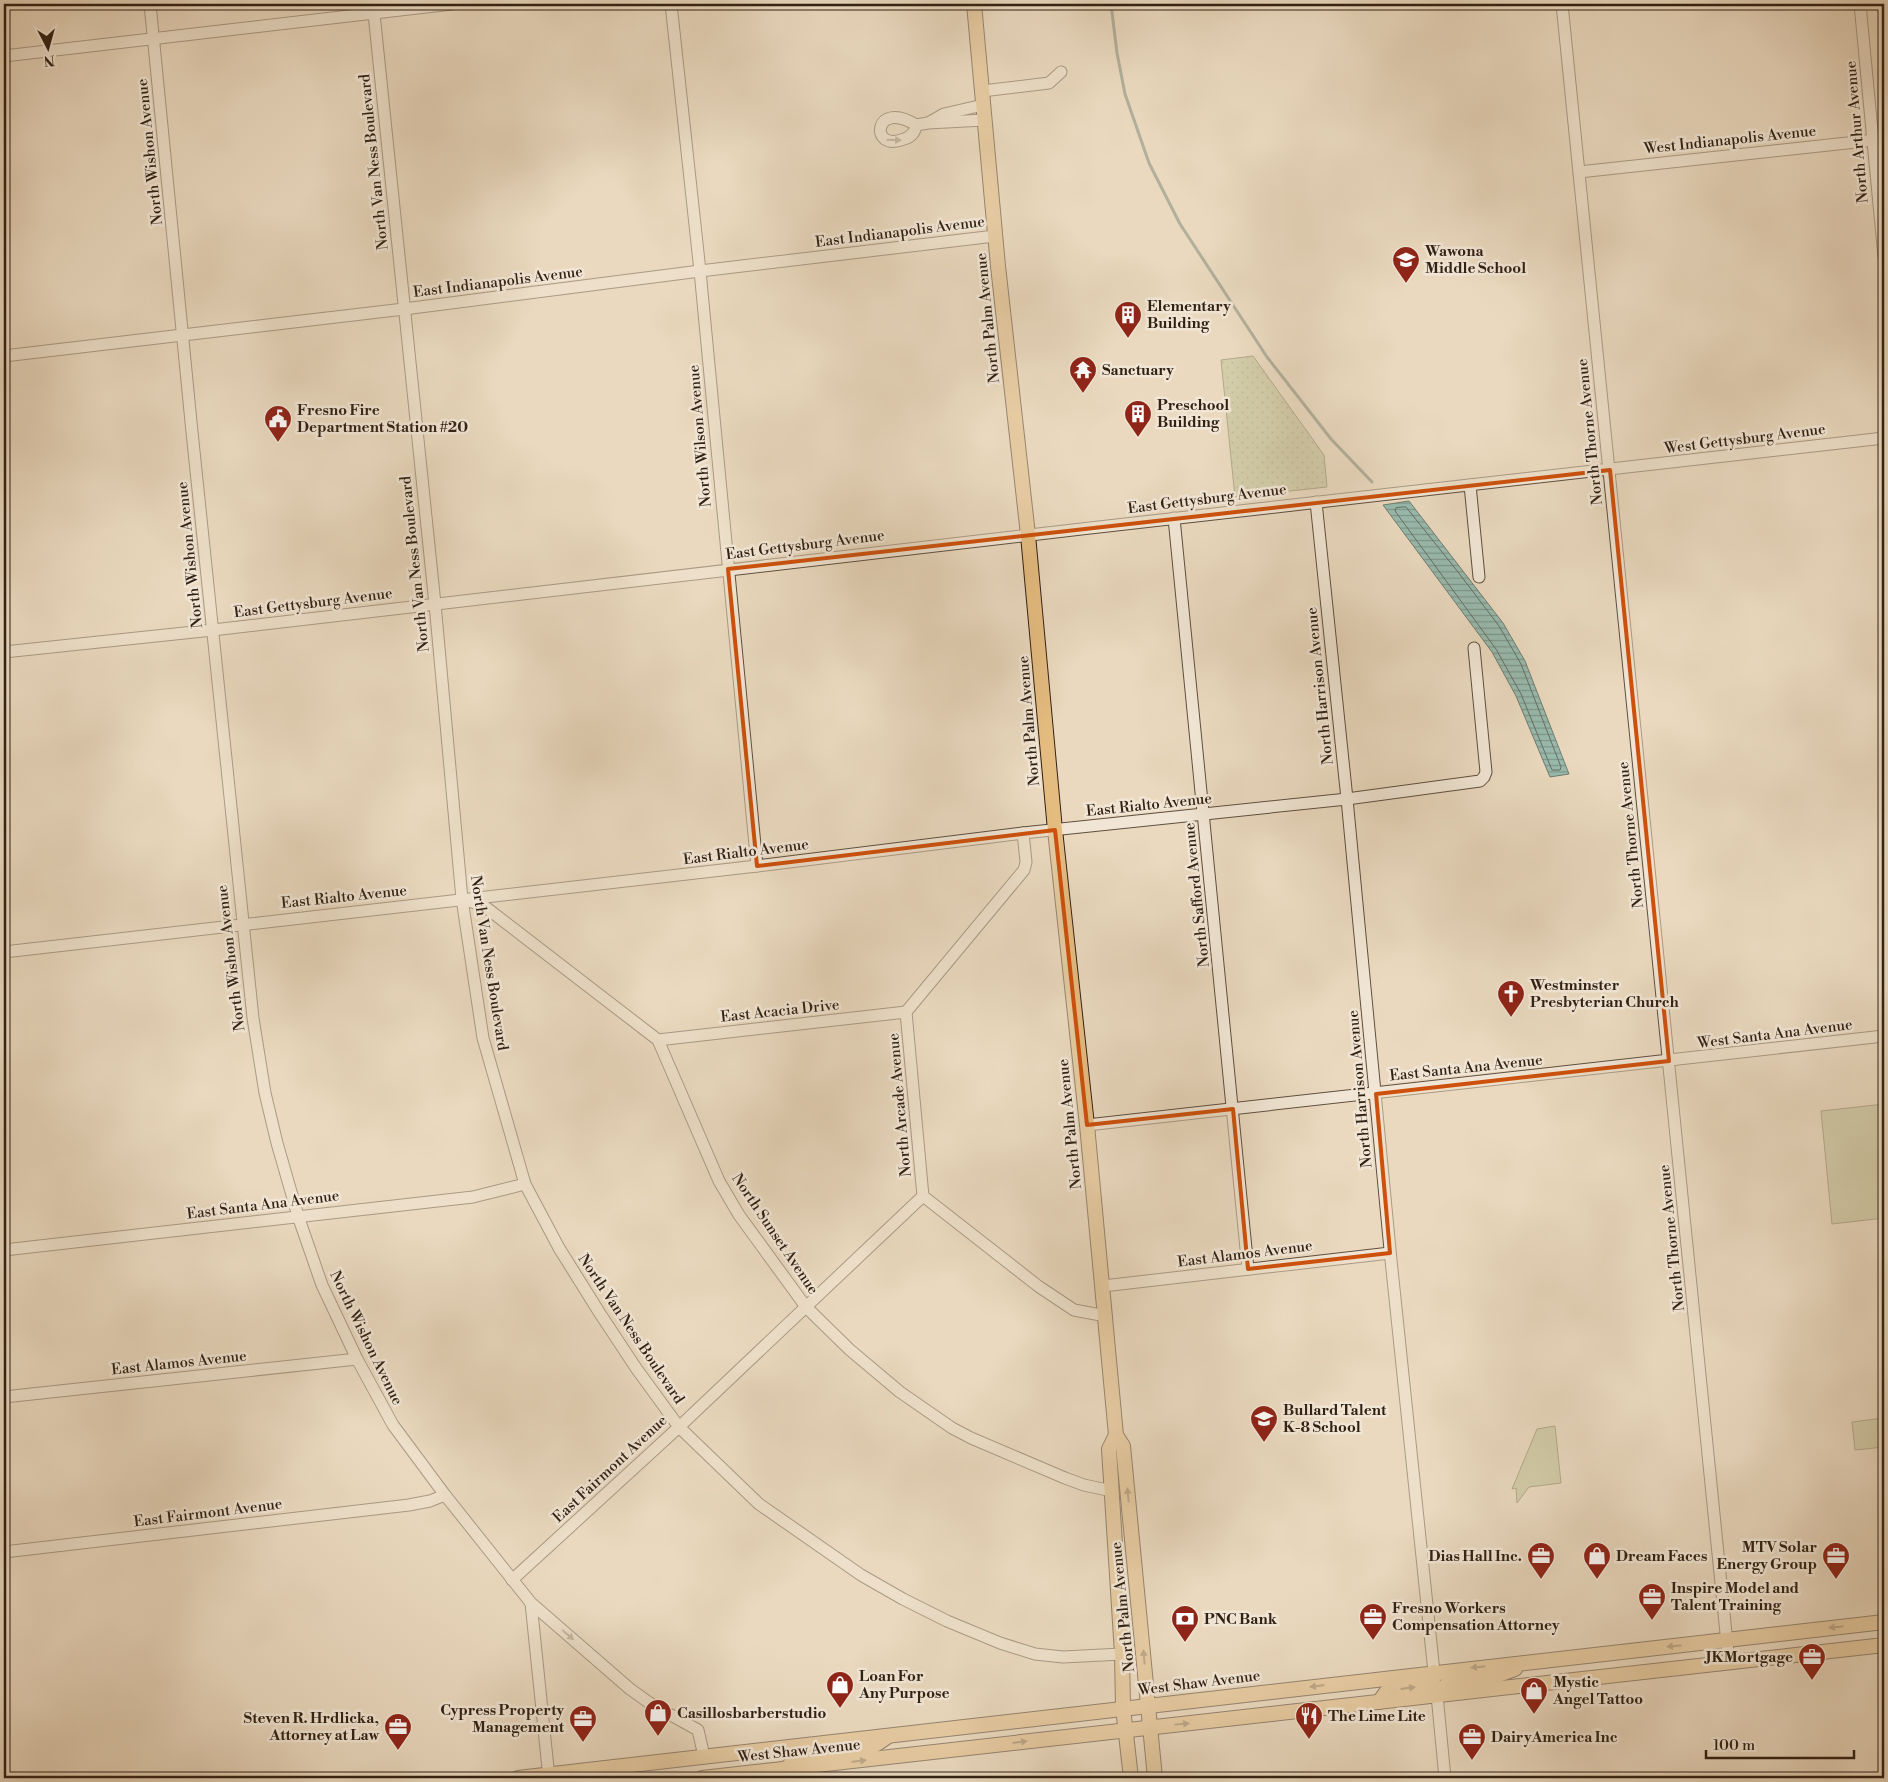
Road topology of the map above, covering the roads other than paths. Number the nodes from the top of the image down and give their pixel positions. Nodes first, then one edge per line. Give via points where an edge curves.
1 (150, 4) edge
2 (452, 4) edge
3 (671, 4) edge
4 (974, 4) edge
5 (1562, 4) edge
6 (1860, 4) edge
7 (373, 8) edge
8 (154, 39) junction
9 (4, 56) edge
10 (1061, 72) dead end
11 (982, 98) junction
12 (984, 120) junction
13 (928, 122) junction
14 (916, 125) dead end
15 (1879, 139) edge
16 (1579, 172) junction
17 (995, 236) junction
18 (1884, 257) edge
19 (700, 271) junction
20 (404, 309) junction
21 (183, 335) junction
22 (4, 356) edge
23 (1884, 438) edge
24 (1610, 470) junction
25 (1470, 485) junction
26 (1316, 502) junction
27 (1174, 518) junction
28 (1028, 535) junction
29 (728, 570) junction
30 (1479, 577) dead end
31 (435, 604) junction
32 (213, 630) junction
33 (1474, 648) dead end
34 (4, 652) edge
35 (1347, 799) junction
36 (1204, 814) junction
37 (1055, 830) junction
38 (1023, 833) junction
39 (757, 866) junction
40 (462, 899) junction
41 (242, 924) junction
42 (4, 952) edge
43 (906, 1012) junction
44 (1884, 1036) edge
45 (658, 1040) junction
46 (1669, 1061) junction
47 (1376, 1094) junction
48 (1233, 1109) junction
49 (1087, 1125) junction
50 (526, 1184) junction
51 (924, 1196) junction
52 (298, 1216) junction
53 (4, 1250) edge
54 (1390, 1253) junction
55 (1248, 1269) junction
56 (1102, 1286) junction
57 (806, 1307) junction
58 (1106, 1316) junction
59 (357, 1359) junction
60 (4, 1397) edge
61 (678, 1426) junction
62 (1116, 1435) junction
63 (1112, 1491) junction
64 (444, 1495) junction
65 (4, 1552) edge
66 (512, 1580) junction
67 (531, 1603) junction
68 (1884, 1622) edge
69 (1727, 1640) junction
70 (1884, 1645) edge
71 (1122, 1654) junction
72 (1532, 1662) junction
73 (1730, 1663) junction
74 (1434, 1672) junction
75 (1437, 1695) junction
76 (1380, 1702) junction
77 (1148, 1706) junction
78 (1124, 1708) junction
79 (1150, 1727) junction
80 (1126, 1730) junction
81 (889, 1735) junction
82 (704, 1756) junction
83 (787, 1769) junction
84 (549, 1776) edge
85 (518, 1778) edge
86 (702, 1778) edge
87 (1131, 1778) edge
88 (1155, 1778) edge
89 (1445, 1778) edge

1 - 8 street, North Wishon Avenue
2 - 7 street
3 - 19 street, North Wilson Avenue
4 - 11 main road, North Palm Avenue
5 - 16 street, North Thorne Avenue
6 - 15 street, North Arthur Avenue
7 - 8 street
7 - 20 street, North Van Ness Boulevard
8 - 9 street
8 - 21 street, North Wishon Avenue
10 - 11 street via 1049,83
11 - 12 main road, North Palm Avenue
11 - 13 street
12 - 13 street
12 - 17 main road, North Palm Avenue
13 - 14 street
15 - 16 street, West Indianapolis Avenue
15 - 18 street, North Arthur Avenue
16 - 24 street, North Thorne Avenue
17 - 19 street, East Indianapolis Avenue
17 - 28 main road, North Palm Avenue
19 - 20 street, East Indianapolis Avenue
19 - 29 street, North Wilson Avenue
20 - 21 street, East Indianapolis Avenue
20 - 31 street, North Van Ness Boulevard
21 - 22 street, East Indianapolis Avenue
21 - 32 street, North Wishon Avenue
23 - 24 street, West Gettysburg Avenue
24 - 25 street, East Gettysburg Avenue
24 - 46 street, North Thorne Avenue
25 - 26 street, East Gettysburg Avenue
25 - 30 street
26 - 27 street, East Gettysburg Avenue
26 - 35 street, North Harrison Avenue
27 - 28 street, East Gettysburg Avenue
27 - 36 street, North Safford Avenue
28 - 29 street, East Gettysburg Avenue
28 - 37 main road, North Palm Avenue
29 - 31 street, East Gettysburg Avenue
29 - 39 street, North Wilson Avenue
31 - 32 street, East Gettysburg Avenue
31 - 40 street, North Van Ness Boulevard
32 - 34 street, East Gettysburg Avenue
32 - 41 street, North Wishon Avenue
33 - 35 street, East Rialto Avenue via 1484,777 1480,781
35 - 36 street, East Rialto Avenue
35 - 47 street, North Harrison Avenue
36 - 37 street, East Rialto Avenue
36 - 48 street, North Safford Avenue
37 - 38 street, East Rialto Avenue
37 - 49 main road, North Palm Avenue
38 - 39 street, East Rialto Avenue
38 - 43 street, North Arcade Avenue via 1024,870
39 - 40 street, East Rialto Avenue
40 - 41 street, East Rialto Avenue
40 - 45 street, North Sunset Avenue via 484,906
40 - 50 street, North Van Ness Boulevard via 484,1038
41 - 42 street, East Rialto Avenue
41 - 52 street, North Wishon Avenue via 252,1018 265,1093
43 - 45 street, East Acacia Drive
43 - 51 street, North Arcade Avenue
44 - 46 street, West Santa Ana Avenue
45 - 57 street, North Sunset Avenue via 719,1181
46 - 47 street, East Santa Ana Avenue
46 - 69 street, North Thorne Avenue
47 - 48 street, East Santa Ana Avenue
47 - 54 street, North Harrison Avenue
48 - 49 street, East Santa Ana Avenue
48 - 55 street, North Safford Avenue
49 - 56 main road, North Palm Avenue
50 - 52 street, East Santa Ana Avenue via 473,1197
50 - 61 street, North Van Ness Boulevard via 559,1248 599,1312
51 - 57 street, East Fairmont Avenue
51 - 58 street, North Arcade Avenue via 1038,1286 1074,1310
52 - 53 street, East Santa Ana Avenue
52 - 59 street, North Wishon Avenue via 322,1285
54 - 55 street, East Alamos Avenue
54 - 74 street, North Harrison Avenue
55 - 56 street, East Alamos Avenue
56 - 58 main road, North Palm Avenue
57 - 61 street, East Fairmont Avenue
57 - 63 street, North Sunset Avenue via 900,1392 952,1428 1065,1478
58 - 62 main road, North Palm Avenue
59 - 60 street, East Alamos Avenue
59 - 64 street, North Wishon Avenue via 393,1425
61 - 66 street, East Fairmont Avenue
61 - 71 street, North Van Ness Boulevard via 759,1504 861,1575 903,1599 1000,1643 1035,1654 1063,1657
62 - 63 main road, North Palm Avenue via 1109,1449
77 -> 62 main road, North Palm Avenue via 1123,1446
63 - 71 main road, North Palm Avenue
64 - 65 street, East Fairmont Avenue via 400,1506
64 - 66 street, North Wishon Avenue
66 - 67 street, North Wishon Avenue
67 -> 82 street, North Wishon Avenue via 630,1689 698,1730
67 - 84 street
68 -> 69 main road, West Shaw Avenue
69 -> 72 main road, West Shaw Avenue
69 - 73 street, North Thorne Avenue
70 - 73 main road, West Shaw Avenue
71 - 78 main road, North Palm Avenue
72 -> 74 main road, West Shaw Avenue
72 - 75 main road via 1490,1678 1448,1684
73 - 75 main road, West Shaw Avenue
76 -> 74 main road via 1387,1690 1426,1686 1434,1678
74 -> 77 main road, West Shaw Avenue
75 - 76 main road, West Shaw Avenue
75 - 89 street
79 -> 76 main road, West Shaw Avenue
77 - 78 main road, West Shaw Avenue
77 - 79 main road, North Palm Avenue
78 - 80 main road, North Palm Avenue
78 - 81 main road, West Shaw Avenue
79 - 80 main road, West Shaw Avenue
79 - 88 main road, North Palm Avenue
83 -> 80 main road, West Shaw Avenue
80 - 87 main road, North Palm Avenue
81 - 82 main road, West Shaw Avenue
81 - 83 main road via 870,1748 800,1756
82 - 84 main road, West Shaw Avenue
83 - 86 main road, West Shaw Avenue
84 - 85 main road, West Shaw Avenue

